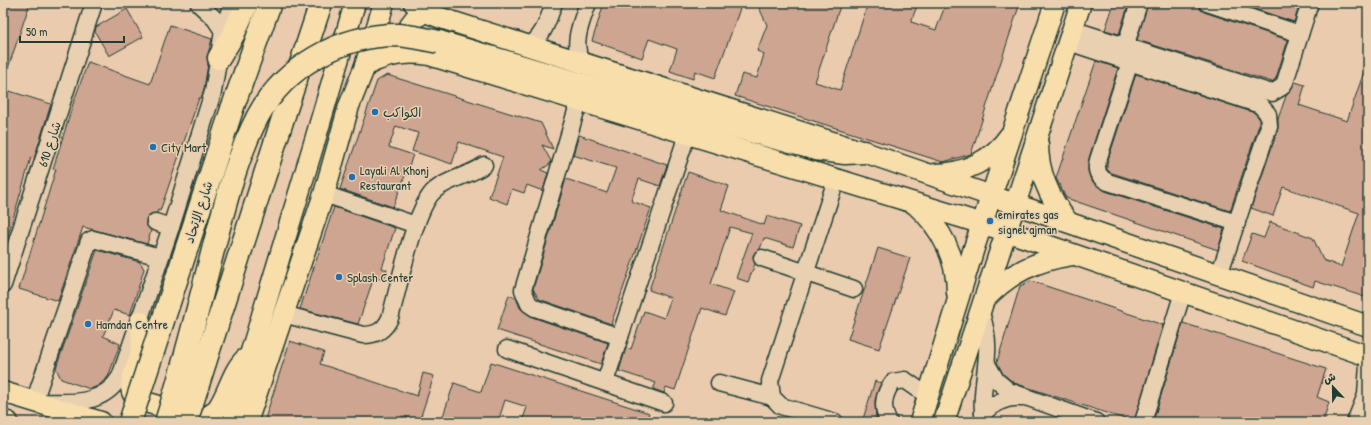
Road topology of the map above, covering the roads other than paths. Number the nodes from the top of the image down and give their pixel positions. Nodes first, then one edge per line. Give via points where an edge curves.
1 (94, 3) edge
2 (225, 3) edge
3 (232, 3) edge
4 (247, 3) edge
5 (270, 3) edge
6 (321, 3) edge
7 (355, 3) edge
8 (384, 3) edge
9 (554, 3) edge
10 (588, 3) edge
11 (1055, 3) edge
12 (1081, 3) edge
13 (1139, 3) edge
14 (1208, 3) edge
15 (1310, 3) edge
16 (197, 4) edge
17 (419, 7) edge
18 (223, 32) junction
19 (1300, 34) junction
20 (1070, 36) junction
21 (528, 47) junction
22 (1125, 47) junction
23 (411, 53) junction
24 (219, 58) junction
25 (1130, 62) junction
26 (581, 63) junction
27 (365, 66) junction
28 (580, 101) junction
29 (349, 106) junction
30 (1014, 129) junction
31 (687, 135) junction
32 (1038, 135) junction
33 (315, 140) junction
34 (864, 152) junction
35 (484, 165) dead end
36 (930, 174) junction
37 (836, 180) junction
38 (324, 194) junction
39 (992, 196) junction
40 (1015, 203) junction
41 (915, 204) junction
42 (155, 222) dead end
43 (1068, 222) junction
44 (1237, 223) junction
45 (982, 224) junction
46 (416, 225) junction
47 (171, 227) junction
48 (1006, 232) junction
49 (1073, 254) junction
50 (160, 257) junction
51 (762, 258) dead end
52 (806, 273) junction
53 (1219, 275) junction
54 (3, 285) edge
55 (854, 289) dead end
56 (1183, 292) junction
57 (956, 304) junction
58 (982, 305) junction
59 (282, 314) junction
60 (140, 321) junction
61 (1368, 326) edge
62 (620, 337) junction
63 (507, 349) dead end
64 (250, 355) junction
65 (1368, 356) edge
66 (987, 364) junction
67 (1368, 364) edge
68 (605, 382) junction
69 (719, 383) dead end
70 (5, 391) edge
71 (1367, 394) edge
72 (772, 396) junction
73 (928, 396) junction
74 (1026, 399) junction
75 (34, 402) junction
76 (664, 403) dead end
77 (984, 418) edge
78 (1087, 420) edge
79 (3, 421) edge
80 (8, 422) edge
81 (101, 422) edge
82 (130, 422) edge
83 (166, 422) edge
84 (186, 422) edge
85 (234, 422) edge
86 (247, 422) edge
87 (835, 422) edge
88 (888, 422) edge
89 (920, 422) edge
90 (944, 422) edge
91 (1143, 422) edge
92 (1355, 422) edge

1 - 54 street, شارع 610
2 - 16 street
3 - 18 street
4 - 24 highway via 233,35
5 - 82 highway, شارع الإتحاد, bridge via 232,109
6 - 84 highway, bridge
7 - 33 main road
8 - 27 main road
9 - 21 street via 545,28
10 - 26 street via 577,36
11 - 30 main road
12 - 20 main road
13 - 22 street
14 - 19 street
15 - 19 street
16 - 18 street via 215,19
17 - 21 main road
17 - 23 main road via 408,29 407,41
18 - 24 street
19 - 22 street via 1282,87 1272,93
20 - 22 street
20 - 25 street
20 - 32 main road
21 - 26 main road
23 - 27 main road via 387,56
23 - 28 main road via 429,55
24 - 47 street via 213,92
25 - 44 street via 1260,105 1268,114 1269,126
25 - 44 street via 1096,166 1101,178
26 - 34 main road
27 - 29 main road
28 - 31 main road
28 - 62 street via 523,290 524,297 535,308
29 - 33 main road
29 - 38 main road
30 - 36 main road via 1000,147 982,161 952,173
30 - 39 main road
31 - 37 main road
31 - 62 street
32 - 40 main road
32 - 43 main road via 1038,151 1044,182 1050,196
33 - 64 main road
34 - 36 main road
34 - 83 highway, bridge via 816,149 614,94 439,42 399,35 354,40 324,53 287,79 268,101 250,133 232,178
35 - 46 street via 434,190 424,204
36 - 39 main road
37 - 41 main road
37 - 52 street
38 - 46 street
38 - 59 main road
39 - 40 main road
39 - 45 main road
40 - 43 main road
40 - 48 main road
41 - 45 main road
41 - 57 main road via 932,222 946,243 956,279
42 - 47 street
43 - 53 main road
44 - 53 street
45 - 48 main road
45 - 57 main road
46 - 59 street via 390,318 376,334 363,335
47 - 50 street
48 - 49 main road
48 - 58 main road
49 - 56 main road
49 - 58 main road via 1044,260 1017,272 999,285
50 - 60 street
50 - 75 street via 89,240
51 - 52 street
52 - 55 street
52 - 72 street via 771,374
53 - 61 main road
56 - 65 main road
56 - 91 street
57 - 73 main road
58 - 66 street via 987,338
58 - 90 main road
59 - 86 main road
60 - 64 main road via 142,345 130,387 134,396 142,401 200,418 209,417 219,407 232,377
60 - 75 street via 120,377 105,394 89,401
62 - 68 street
63 - 68 street
64 - 85 main road
66 - 74 street via 1002,386
66 - 77 street via 982,389
67 - 71 street
68 - 76 street
69 - 72 street
70 - 75 main road
71 - 92 street
72 - 87 street via 787,409
73 - 88 street via 906,380 893,382 884,404
73 - 89 main road
74 - 77 street via 1002,400 995,403
74 - 78 street
75 - 81 main road
79 - 80 main road

